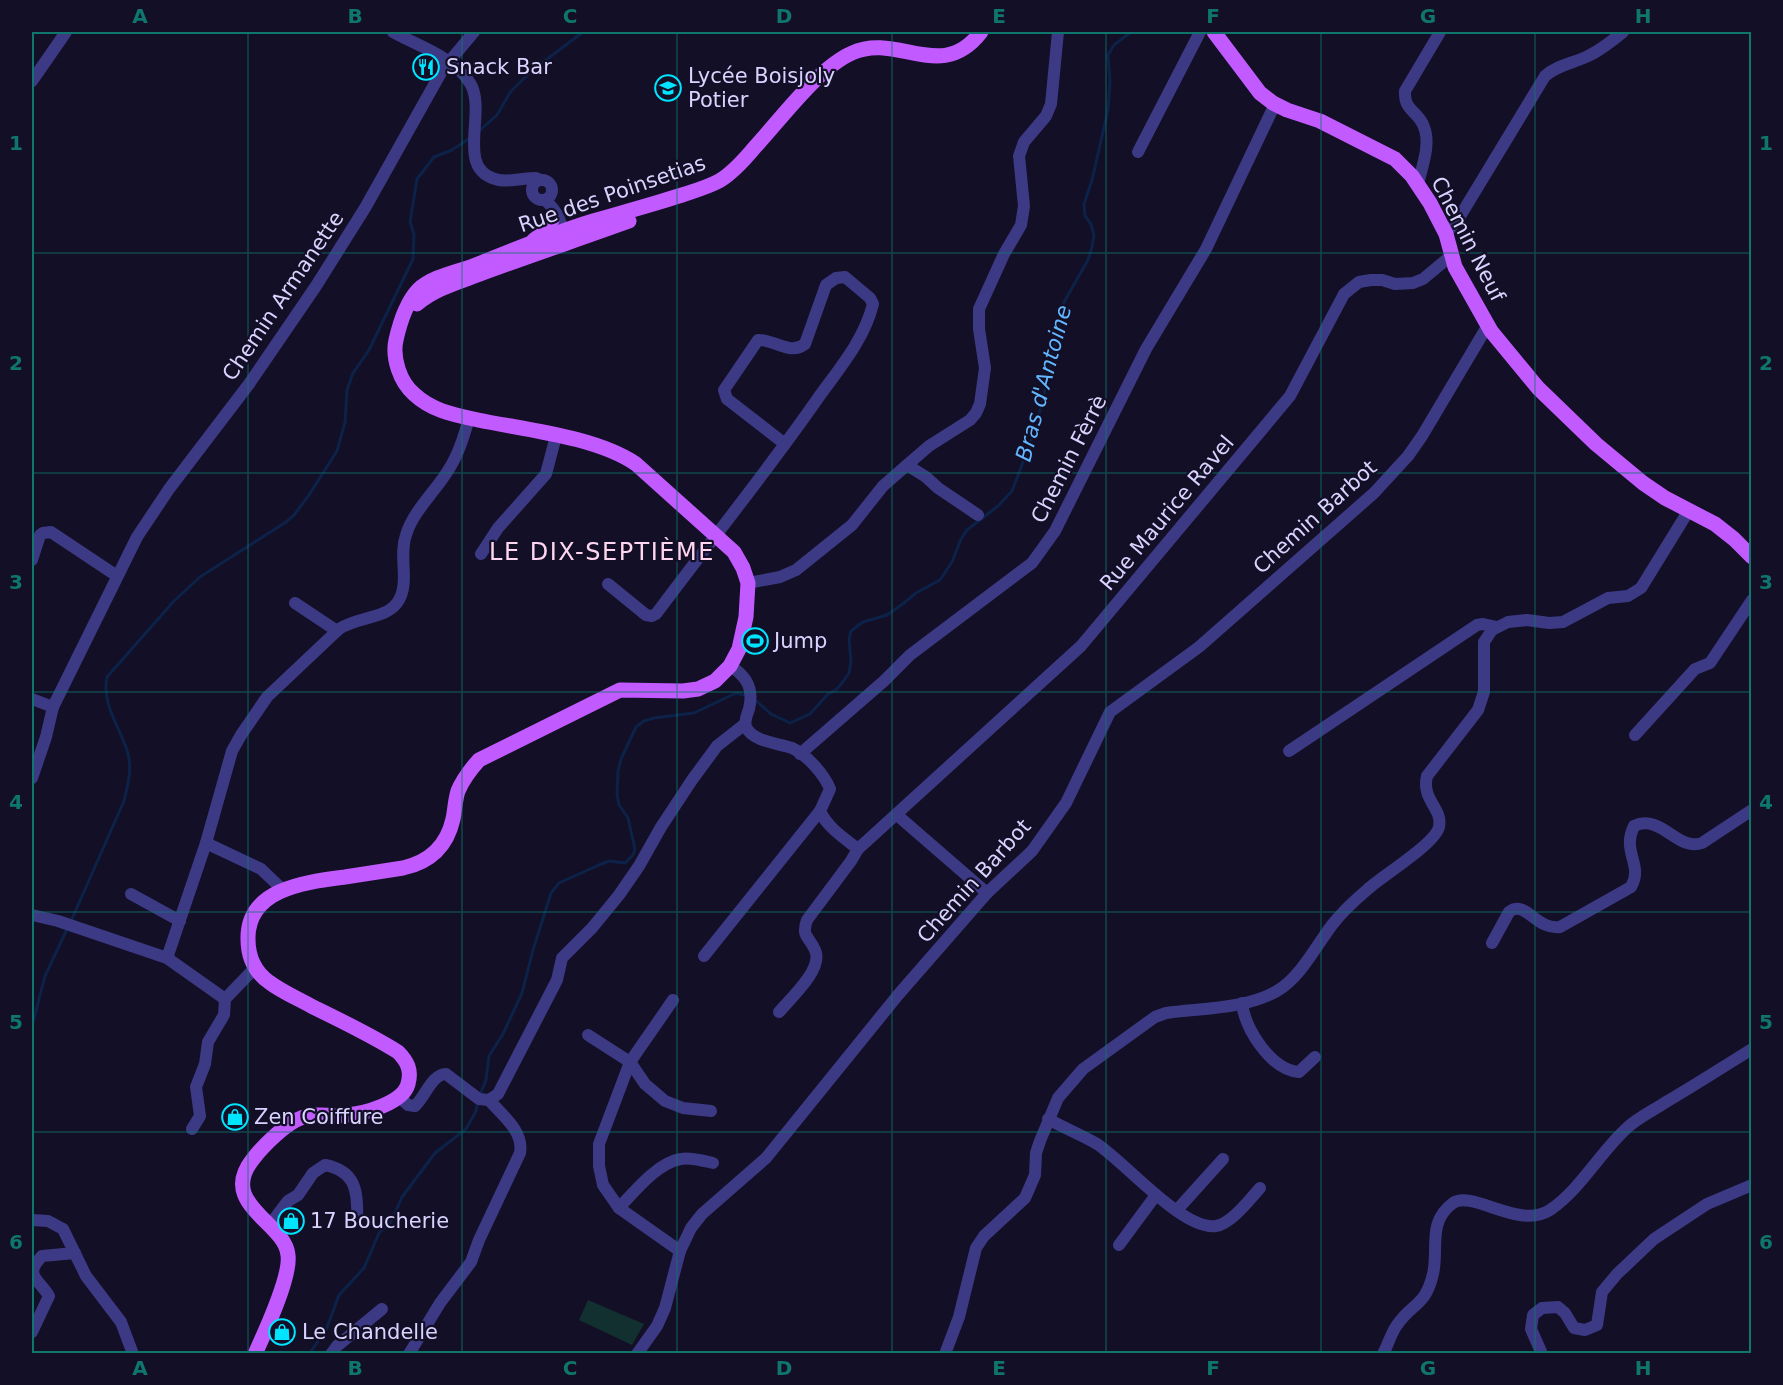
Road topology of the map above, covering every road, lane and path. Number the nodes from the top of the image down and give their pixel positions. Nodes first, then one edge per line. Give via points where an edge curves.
1 (66, 32) edge
2 (393, 32) edge
3 (474, 32) edge
4 (981, 32) edge
5 (1058, 32) edge
6 (1200, 32) edge
7 (1214, 32) edge
8 (1440, 32) edge
9 (1623, 32) edge
10 (843, 57) junction
11 (448, 62) junction
12 (32, 81) edge
13 (1275, 104) junction
14 (1138, 152) dead end
15 (1418, 184) junction
16 (561, 231) junction
17 (1446, 234) junction
18 (523, 252) junction
19 (1452, 255) junction
20 (1488, 326) junction
21 (469, 418) junction
22 (556, 436) junction
23 (785, 444) junction
24 (907, 465) junction
25 (1689, 510) junction
26 (978, 515) dead end
27 (715, 536) junction
28 (481, 554) dead end
29 (1752, 557) edge
30 (32, 560) edge
31 (117, 576) junction
32 (748, 582) junction
33 (608, 584) dead end
34 (1752, 600) edge
35 (295, 603) dead end
36 (1497, 627) junction
37 (338, 631) junction
38 (730, 666) junction
39 (32, 699) edge
40 (53, 707) junction
41 (745, 724) junction
42 (1635, 735) dead end
43 (1289, 751) dead end
44 (800, 754) junction
45 (32, 778) edge
46 (1752, 810) edge
47 (820, 811) junction
48 (897, 814) junction
49 (206, 843) junction
50 (858, 849) junction
51 (283, 890) junction
52 (987, 893) junction
53 (131, 894) dead end
54 (32, 915) edge
55 (180, 921) junction
56 (1492, 943) dead end
57 (704, 956) dead end
58 (167, 958) junction
59 (255, 968) junction
60 (225, 999) junction
61 (673, 1000) dead end
62 (1242, 1003) junction
63 (779, 1012) dead end
64 (588, 1035) dead end
65 (1752, 1049) edge
66 (1315, 1057) dead end
67 (630, 1062) junction
68 (400, 1098) junction
69 (489, 1100) junction
70 (711, 1111) dead end
71 (1048, 1119) junction
72 (192, 1130) dead end
73 (1223, 1159) dead end
74 (713, 1162) dead end
75 (1752, 1185) edge
76 (1260, 1188) dead end
77 (1156, 1195) junction
78 (619, 1208) junction
79 (1177, 1210) junction
80 (357, 1218) dead end
81 (32, 1220) edge
82 (269, 1226) junction
83 (1119, 1245) dead end
84 (680, 1251) junction
85 (75, 1253) junction
86 (381, 1309) dead end
87 (32, 1332) edge
88 (132, 1353) edge
89 (255, 1353) edge
90 (331, 1353) edge
91 (409, 1353) edge
92 (637, 1353) edge
93 (945, 1353) edge
94 (1383, 1353) edge
95 (1542, 1353) edge

1 - 12 street
2 - 11 street
3 - 11 street, Chemin Armanette
4 - 10 main road, Rue des Poinsetias via 968,46 950,55 926,57 883,47
5 - 24 street via 1051,104 1024,142 1019,156 1024,206 1021,225 979,309 985,368 980,404 970,420
6 - 14 street
7 - 13 main road, Chemin Neuf via 1260,93
8 - 15 street via 1405,92 1404,102 1418,117 1427,138
9 - 17 street via 1605,47 1545,76
10 - 16 main road, Rue des Poinsetias via 820,75 740,164 720,180 632,212 589,223 571,222
10 - 16 main road, Rue des Poinsetias via 747,168 718,189
11 - 16 street via 469,81 476,96 472,149 477,164 489,177 536,185 537,199 552,206
11 - 31 street, Chemin Armanette via 339,251 249,384 169,489
13 - 15 main road, Chemin Neuf via 1390,155
13 - 44 street, Chemin Fèrrè via 1206,249 1146,349 1040,554 910,655
15 - 17 main road, Chemin Neuf
16 - 18 main road, Rue des Poinsetias
16 - 18 main road via 544,233
17 - 19 main road, Chemin Neuf
18 - 21 main road, Rue des Poinsetias via 420,288 408,302 399,326 394,347 404,382 434,408
19 - 20 main road, Chemin Neuf
19 - 48 street, Rue Maurice Ravel via 1413,283 1371,279 1359,282 1344,294 1290,396 1081,646
20 - 25 main road, Chemin Neuf via 1538,388 1596,444 1653,490
20 - 52 street, Chemin Barbot via 1422,436 1374,493 1199,647 1110,712 1066,803 1032,851
21 - 22 main road, Rue des Poinsetias
21 - 37 street via 449,470 406,532 404,585 397,604
22 - 27 main road, Rue des Poinsetias via 622,455
22 - 28 street via 546,474 498,528
23 - 23 street via 727,399 724,390 758,340 794,349 805,344 826,285 845,277 870,298 873,304 869,319 857,343
23 - 27 street
24 - 26 street
24 - 32 street via 883,486 852,525 796,570
25 - 29 main road, Chemin Neuf via 1725,531
25 - 36 street via 1634,594 1608,598 1563,622 1527,620
27 - 32 main road, Rue des Poinsetias via 734,552
27 - 33 street via 652,616
30 - 31 street via 40,535 51,532
31 - 40 street, Chemin Armanette
32 - 38 main road, Rue des Poinsetias via 744,629
34 - 42 street via 1710,663 1695,669
35 - 37 street
36 - 43 street via 1477,625
36 - 62 street via 1484,642 1484,692 1478,710 1426,776 1426,795 1437,814 1436,834 1357,898 1286,985
37 - 49 street via 267,697 236,743
38 - 41 street via 746,678 750,687
38 - 51 main road, Rue des Poinsetias via 715,681 698,689 620,690 479,760 457,793 452,822 440,849 429,859 417,865 308,882
39 - 40 street
40 - 45 street, Chemin Armanette
41 - 44 street via 755,736
41 - 69 street via 717,746 618,895 562,958 557,980 532,1031 498,1094
44 - 47 street via 830,789
46 - 56 street via 1694,845 1647,822 1634,826 1629,844 1636,874 1631,887 1560,927 1542,925 1526,911 1513,909
47 - 50 street via 827,823
47 - 57 street
48 - 50 street, Rue Maurice Ravel
48 - 52 street
49 - 51 street via 261,869
49 - 55 street
50 - 63 street, Rue Maurice Ravel via 807,920 806,936 816,951 813,973
51 - 59 main road, Rue des Poinsetias via 261,905 250,921 248,947
52 - 84 street, Chemin Barbot via 898,995 766,1158 702,1214
53 - 55 street
54 - 58 street
55 - 58 street
58 - 60 street
59 - 60 street
59 - 68 main road via 270,983 398,1052 410,1071 407,1089
60 - 72 street via 224,1015 208,1042 206,1064 196,1087 200,1116
61 - 67 street
62 - 66 street via 1251,1034 1284,1069 1299,1072
62 - 71 street via 1155,1017 1083,1069 1058,1098
64 - 67 street
65 - 94 street via 1629,1126 1549,1210 1532,1217 1463,1200 1454,1203 1438,1219 1427,1294 1397,1325
67 - 70 street via 645,1084 665,1101 683,1108
67 - 78 street via 599,1144 603,1185
68 - 69 street via 408,1106 415,1106 439,1075 446,1074 479,1099
68 - 82 main road via 356,1114 300,1118 252,1160 244,1176 244,1193
69 - 91 street via 518,1134 520,1153 471,1262
71 - 77 street via 1098,1145
71 - 93 street via 1025,1198 976,1248 959,1317
73 - 79 street
74 - 78 street via 681,1158 666,1165
75 - 95 street via 1707,1204 1654,1239 1602,1292 1597,1325 1585,1330 1574,1328 1558,1307 1542,1308 1533,1315 1531,1329
76 - 79 street via 1220,1225 1204,1225
77 - 79 street
77 - 83 street
78 - 84 street
80 - 82 street via 358,1195 354,1184 340,1169 326,1165 313,1173
81 - 85 street via 48,1221 63,1229
82 - 89 main road via 285,1245 287,1271
84 - 92 street, Chemin Barbot via 665,1308
85 - 87 street via 42,1256 34,1264 35,1279 49,1296
85 - 88 street via 86,1276 121,1322
86 - 90 street

